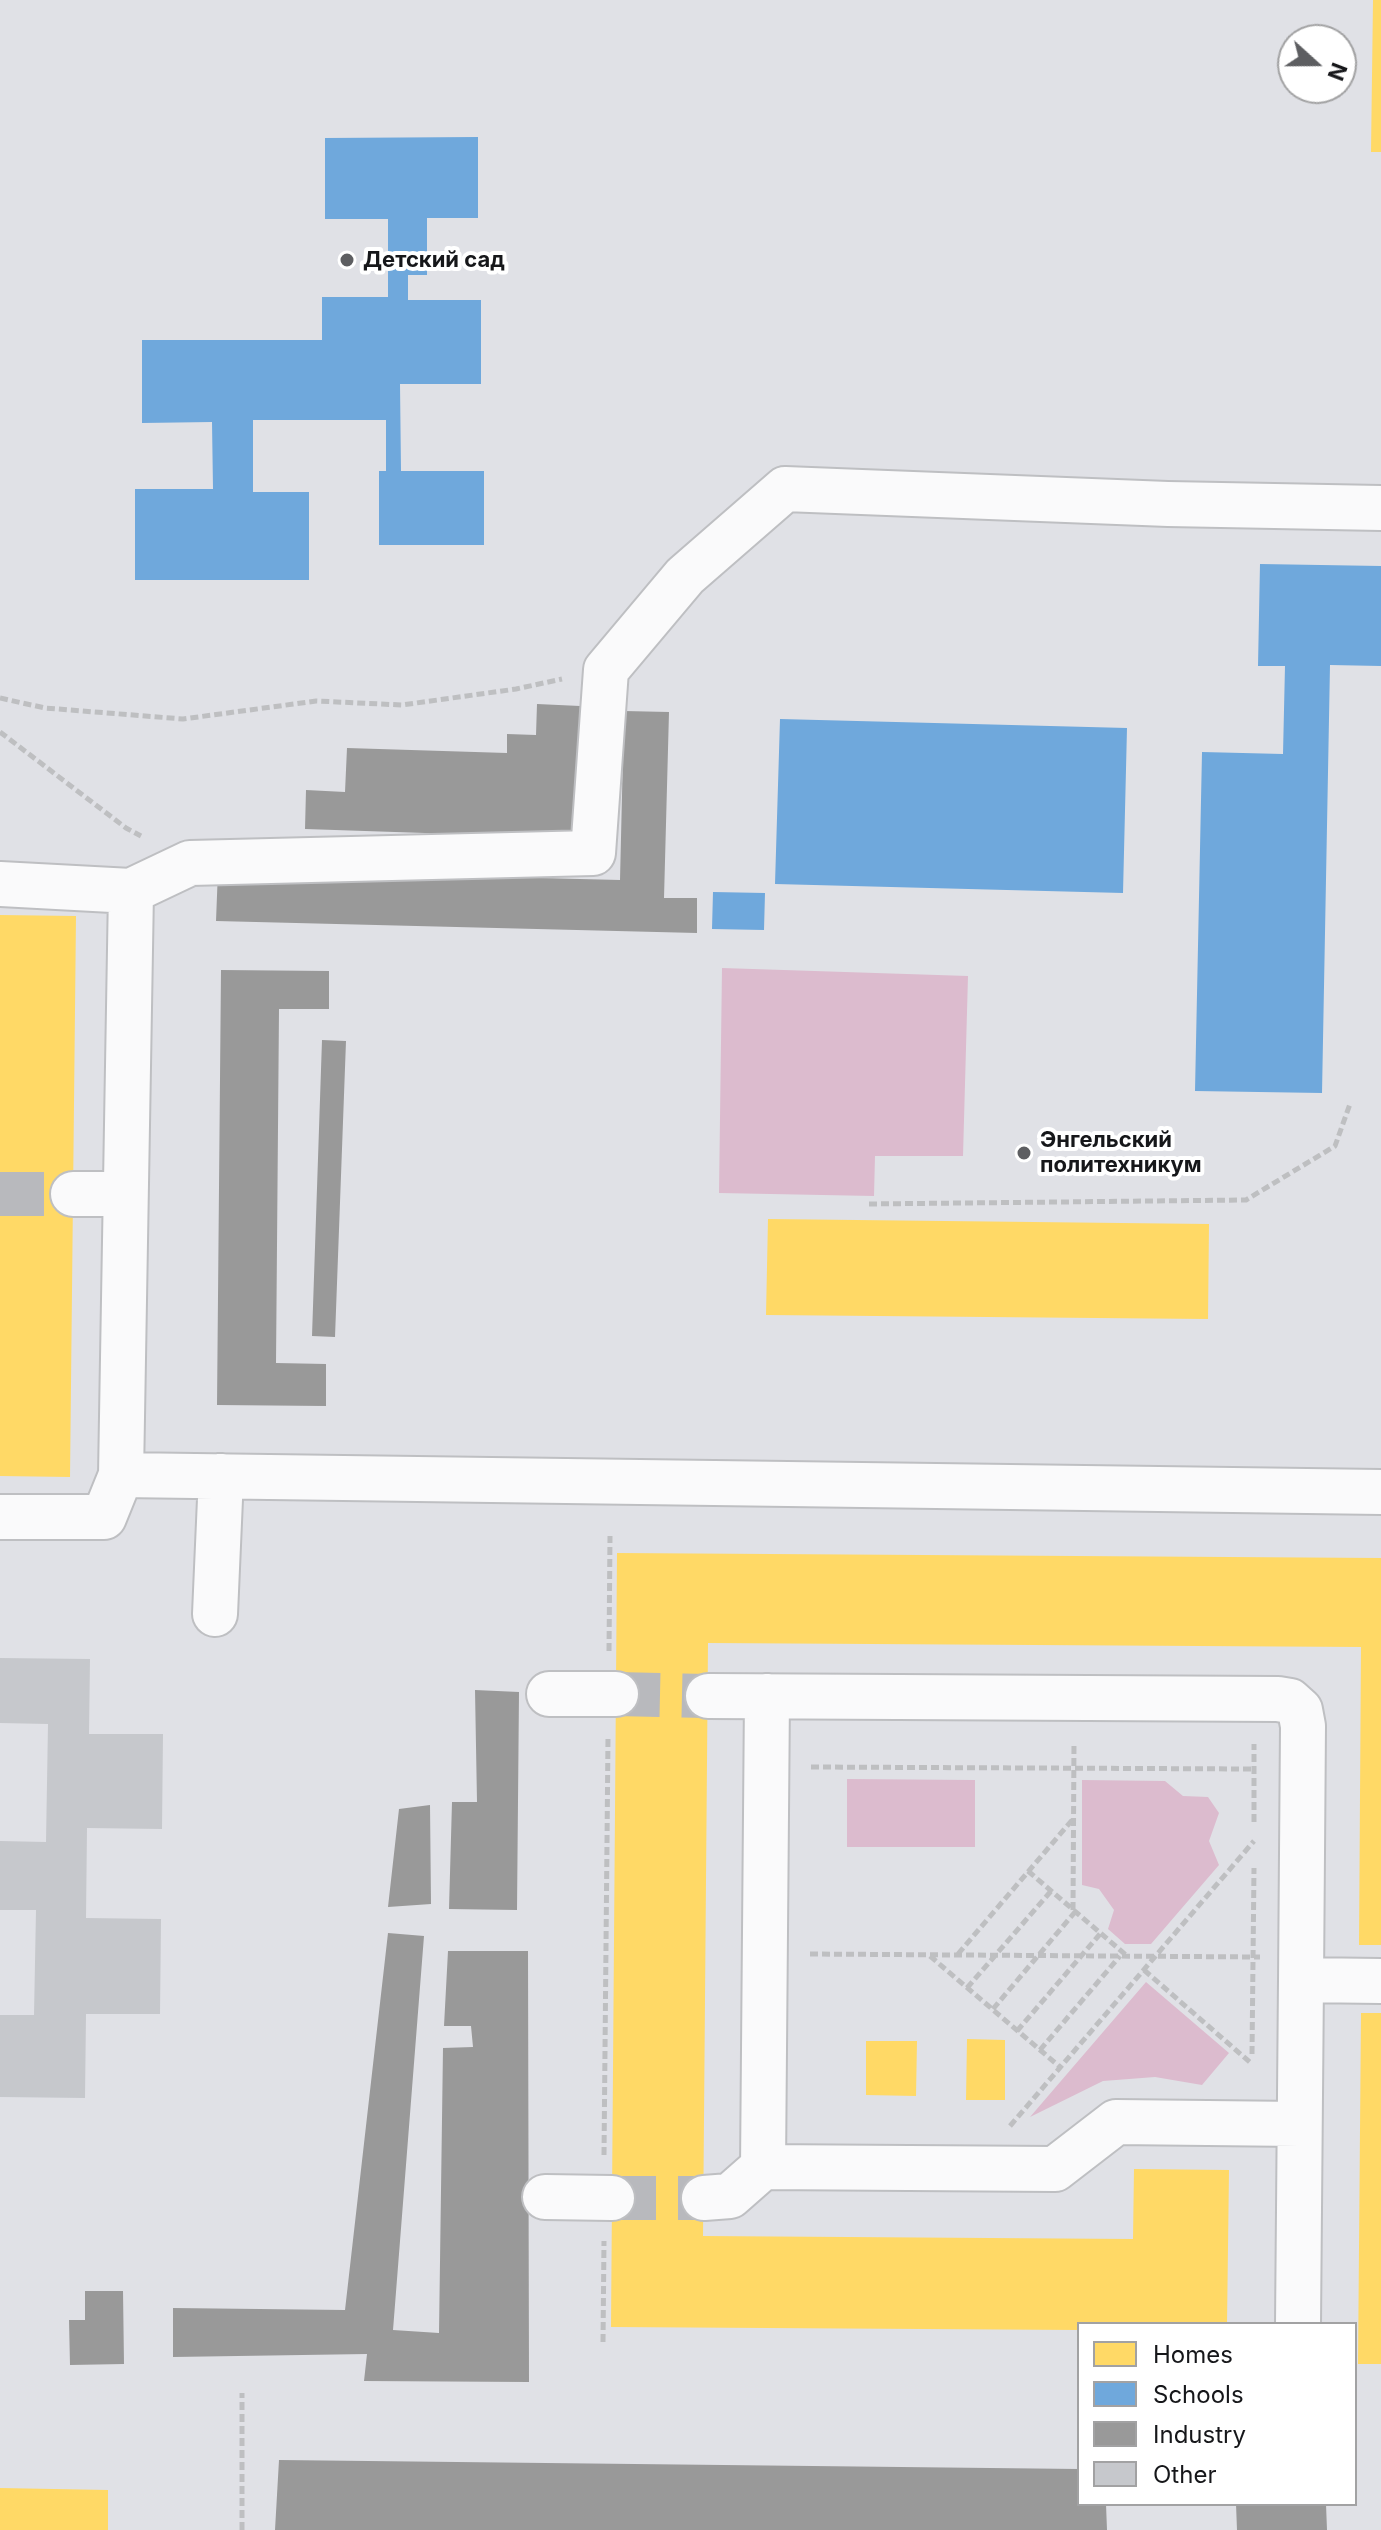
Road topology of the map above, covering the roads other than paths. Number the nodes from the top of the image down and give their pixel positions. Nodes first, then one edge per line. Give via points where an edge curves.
1 (1381, 508) edge
2 (0, 884) edge
3 (131, 891) junction
4 (73, 1194) tunnel mouth
5 (125, 1194) junction
6 (121, 1475) junction
7 (221, 1476) junction
8 (1381, 1492) edge
9 (0, 1517) edge
10 (215, 1614) dead end
11 (549, 1694) dead end
12 (612, 1694) tunnel mouth
13 (708, 1696) tunnel mouth
14 (767, 1696) junction
15 (1301, 1969) junction
16 (1381, 1981) edge
17 (1299, 2124) junction
18 (763, 2167) junction
19 (545, 2197) dead end
20 (608, 2198) tunnel mouth
21 (704, 2198) tunnel mouth
22 (1298, 2322) edge

1 - 3 lane via 785,489 685,576 606,670 593,853 190,863
2 - 3 lane
3 - 5 lane
4 - 5 lane
5 - 6 lane
6 - 7 lane
6 - 9 lane via 104,1517
7 - 8 lane
7 - 10 lane
11 - 12 lane
13 - 14 lane
14 - 15 lane via 1290,1701 1300,1710 1303,1726
14 - 18 lane
15 - 16 lane
15 - 17 lane
17 - 18 lane via 1116,2122 1055,2169
17 - 22 lane
18 - 21 lane via 730,2196
19 - 20 lane

